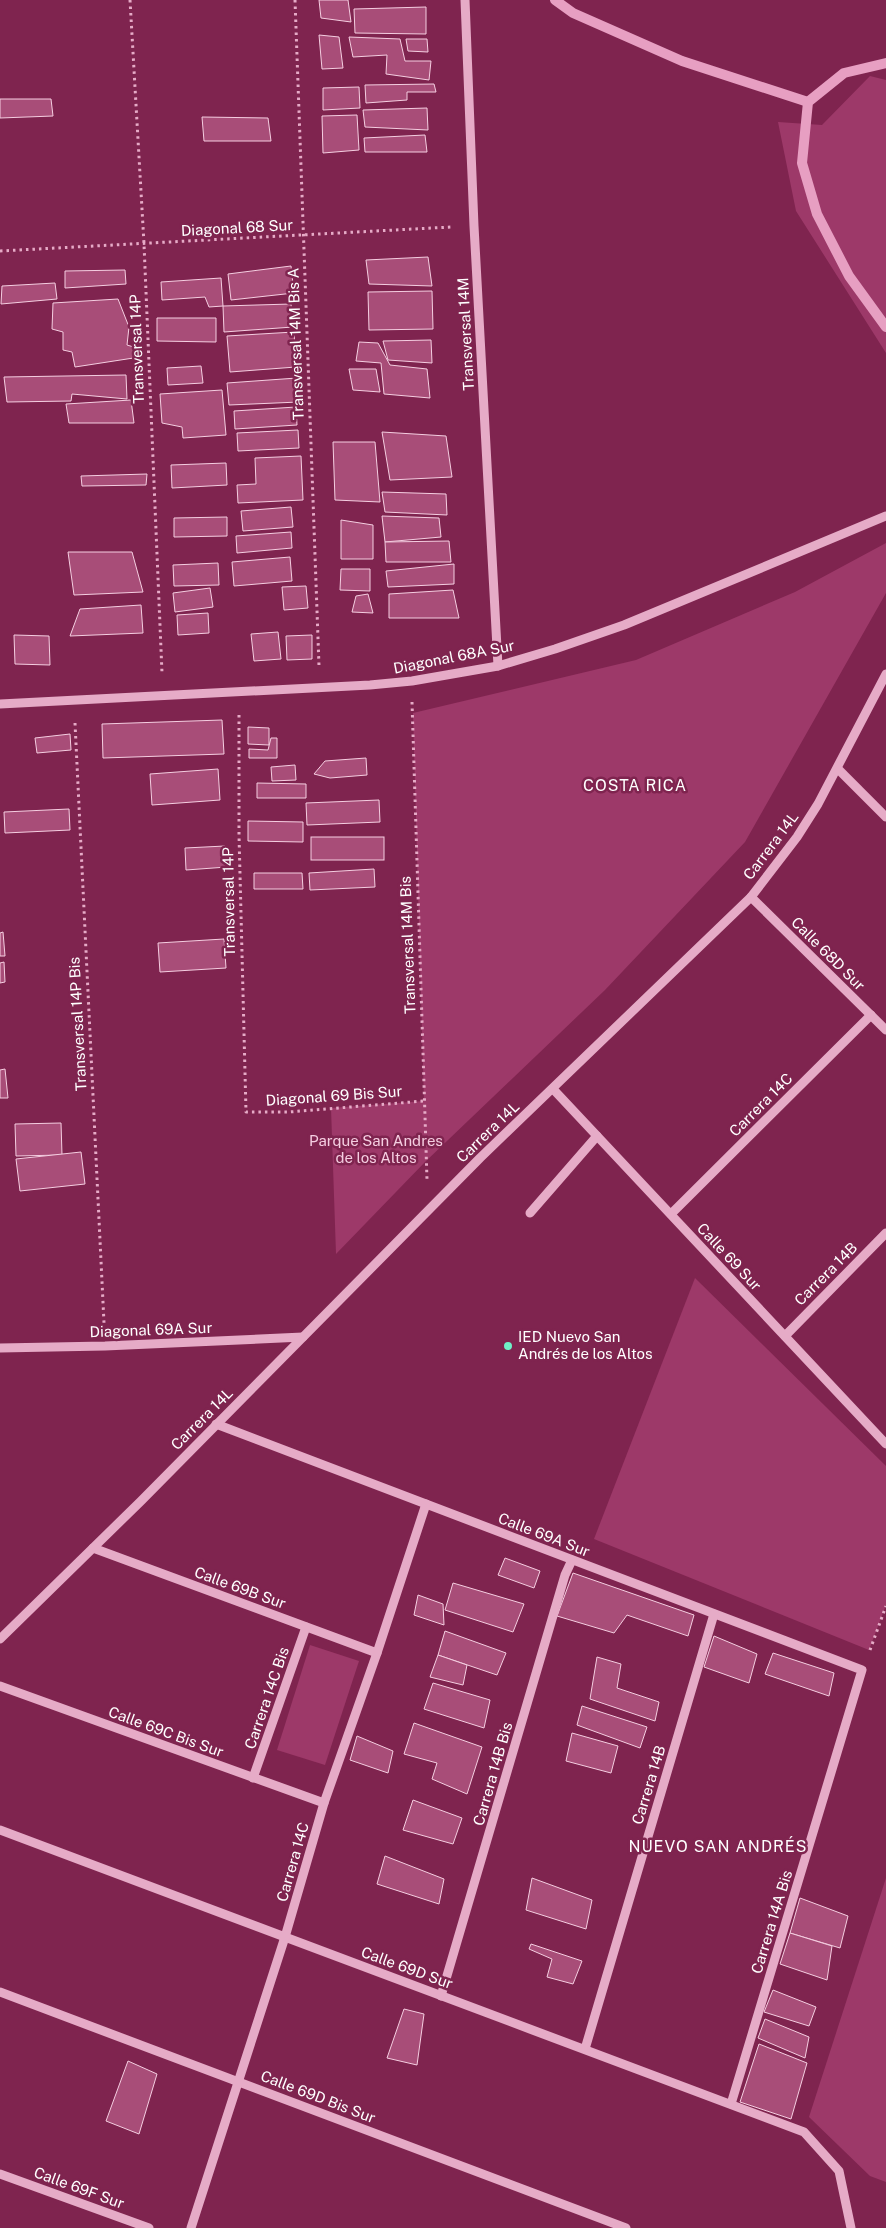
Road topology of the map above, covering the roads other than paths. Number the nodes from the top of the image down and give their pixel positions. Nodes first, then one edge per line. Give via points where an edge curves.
1 (465, 0) edge
2 (886, 516) edge
3 (498, 666) junction
4 (886, 674) edge
5 (0, 704) edge
6 (838, 769) junction
7 (886, 817) edge
8 (751, 896) junction
9 (871, 1015) junction
10 (886, 1030) edge
11 (553, 1089) junction
12 (597, 1136) junction
13 (530, 1213) dead end
14 (671, 1214) junction
15 (886, 1233) edge
16 (785, 1336) junction
17 (303, 1337) junction
18 (0, 1348) edge
19 (216, 1424) junction
20 (886, 1444) edge
21 (426, 1504) junction
22 (93, 1548) junction
23 (572, 1560) junction
24 (714, 1614) junction
25 (306, 1627) junction
26 (0, 1639) edge
27 (377, 1653) junction
28 (862, 1670) joint
29 (0, 1686) edge
30 (253, 1778) junction
31 (324, 1803) junction
32 (0, 1830) edge
33 (285, 1938) junction
34 (0, 1992) edge
35 (442, 1996) junction
36 (585, 2050) junction
37 (238, 2082) junction
38 (731, 2104) junction
39 (0, 2174) edge
40 (150, 2228) edge
41 (191, 2228) edge
42 (626, 2228) edge
43 (851, 2228) edge

1 - 3 street, Transversal 14M
2 - 3 street, Diagonal 68A Sur via 624,626
3 - 5 street, Diagonal 68A Sur via 412,681
4 - 6 street, Carrera 14L
6 - 7 street
6 - 8 street, Carrera 14L via 797,837
8 - 9 street, Calle 68D Sur
8 - 11 street, Carrera 14L
9 - 10 street, Calle 68D Sur
9 - 14 street, Carrera 14C
11 - 12 street, Calle 69 Sur
11 - 17 street, Carrera 14L
12 - 13 street
12 - 14 street, Calle 69 Sur
14 - 16 street, Calle 69 Sur
15 - 16 street, Carrera 14B
16 - 20 street, Calle 69 Sur
17 - 18 street, Diagonal 69A Sur
17 - 19 street, Carrera 14L
19 - 21 street, Calle 69A Sur
19 - 22 street, Carrera 14L
21 - 23 street, Calle 69A Sur
21 - 27 street, Carrera 14C
22 - 25 street, Calle 69B Sur
22 - 26 street, Carrera 14L
23 - 24 street, Calle 69A Sur
23 - 35 street, Carrera 14B Bis
24 - 28 street, Calle 69A Sur
24 - 36 street, Carrera 14B
25 - 27 street, Calle 69B Sur
25 - 30 street, Carrera 14C Bis
27 - 31 street, Carrera 14C
28 - 38 street, Carrera 14A Bis
29 - 30 street, Calle 69C Bis Sur
30 - 31 street, Calle 69C Bis Sur
31 - 33 street, Carrera 14C
32 - 33 street, Calle 69D Sur
33 - 35 street, Calle 69D Sur
33 - 37 street, Carrera 14C
34 - 37 street, Calle 69D Bis Sur
35 - 36 street, Calle 69D Sur
36 - 38 street, Calle 69D Sur
37 - 41 street, Carrera 14C
37 - 42 street, Calle 69D Bis Sur
38 - 43 street, Calle 69D Sur via 804,2132 839,2170
39 - 40 street, Calle 69F Sur

